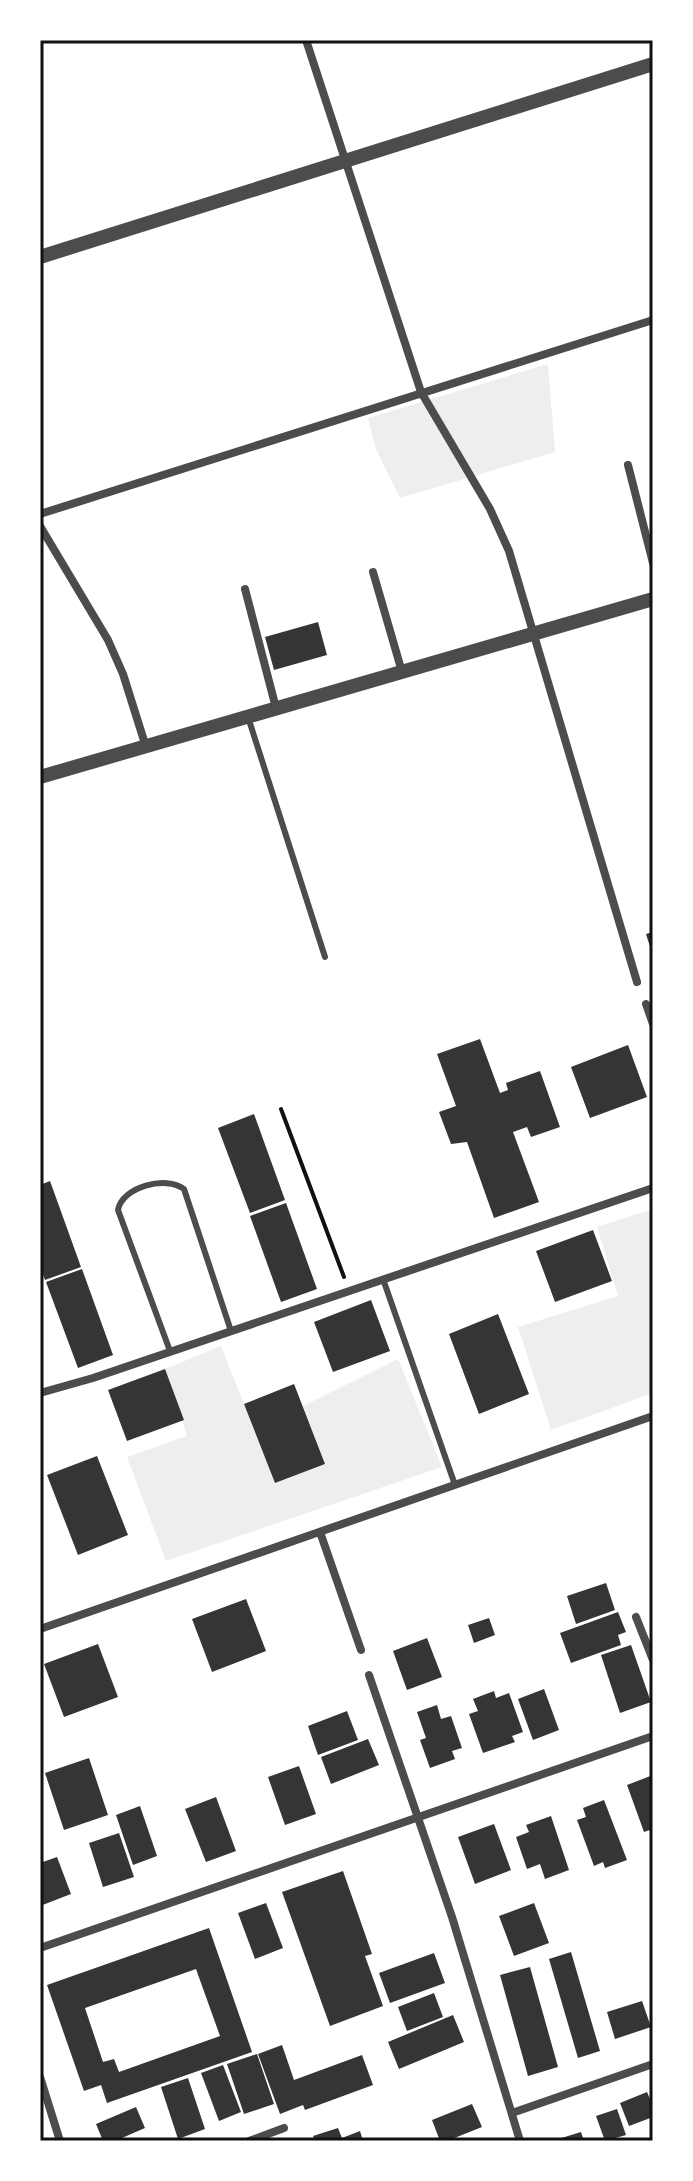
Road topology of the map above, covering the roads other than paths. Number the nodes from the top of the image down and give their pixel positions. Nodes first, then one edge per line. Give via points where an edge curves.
1 (306, 40) edge
2 (653, 64) edge
3 (346, 162) junction
4 (40, 257) edge
5 (653, 320) edge
6 (421, 392) junction
7 (628, 465) dead end
8 (40, 514) edge
9 (40, 526) edge
10 (653, 563) edge
11 (373, 572) dead end
12 (245, 589) dead end
13 (653, 599) edge
14 (533, 634) junction
15 (402, 672) junction
16 (276, 708) junction
17 (248, 717) junction
18 (146, 747) junction
19 (40, 777) edge
20 (325, 957) dead end
21 (637, 982) dead end
22 (646, 1004) dead end
23 (653, 1024) edge
24 (653, 1188) edge
25 (383, 1279) junction
26 (231, 1331) junction
27 (170, 1351) junction
28 (40, 1393) edge
29 (653, 1416) edge
30 (455, 1485) junction
31 (320, 1532) junction
32 (636, 1617) dead end
33 (40, 1629) edge
34 (361, 1650) dead end
35 (653, 1660) edge
36 (369, 1675) dead end
37 (653, 1736) edge
38 (418, 1817) junction
39 (40, 1948) edge
40 (653, 2064) edge
41 (40, 2077) edge
42 (512, 2113) junction
43 (284, 2128) dead end
44 (60, 2141) edge
45 (249, 2141) edge
46 (520, 2141) edge

1 - 3 street
2 - 3 street
3 - 4 street
3 - 6 street
5 - 6 street
6 - 8 street
6 - 14 street via 500,529
7 - 10 street
9 - 18 street via 108,640
11 - 15 street
12 - 16 street
13 - 14 street
14 - 15 street
14 - 21 street
15 - 16 street
16 - 17 street
17 - 18 street
17 - 20 lane
18 - 19 street
22 - 23 street
24 - 25 street
25 - 26 street
25 - 30 lane
26 - 27 street
26 - 27 lane via 184,1189 167,1182 131,1192 118,1210
27 - 28 street
29 - 30 street
30 - 31 street
31 - 33 street
31 - 34 street
32 - 35 street
36 - 38 street
37 - 38 street
38 - 39 street
38 - 42 street
40 - 42 street
41 - 44 street
42 - 46 street
43 - 45 street

